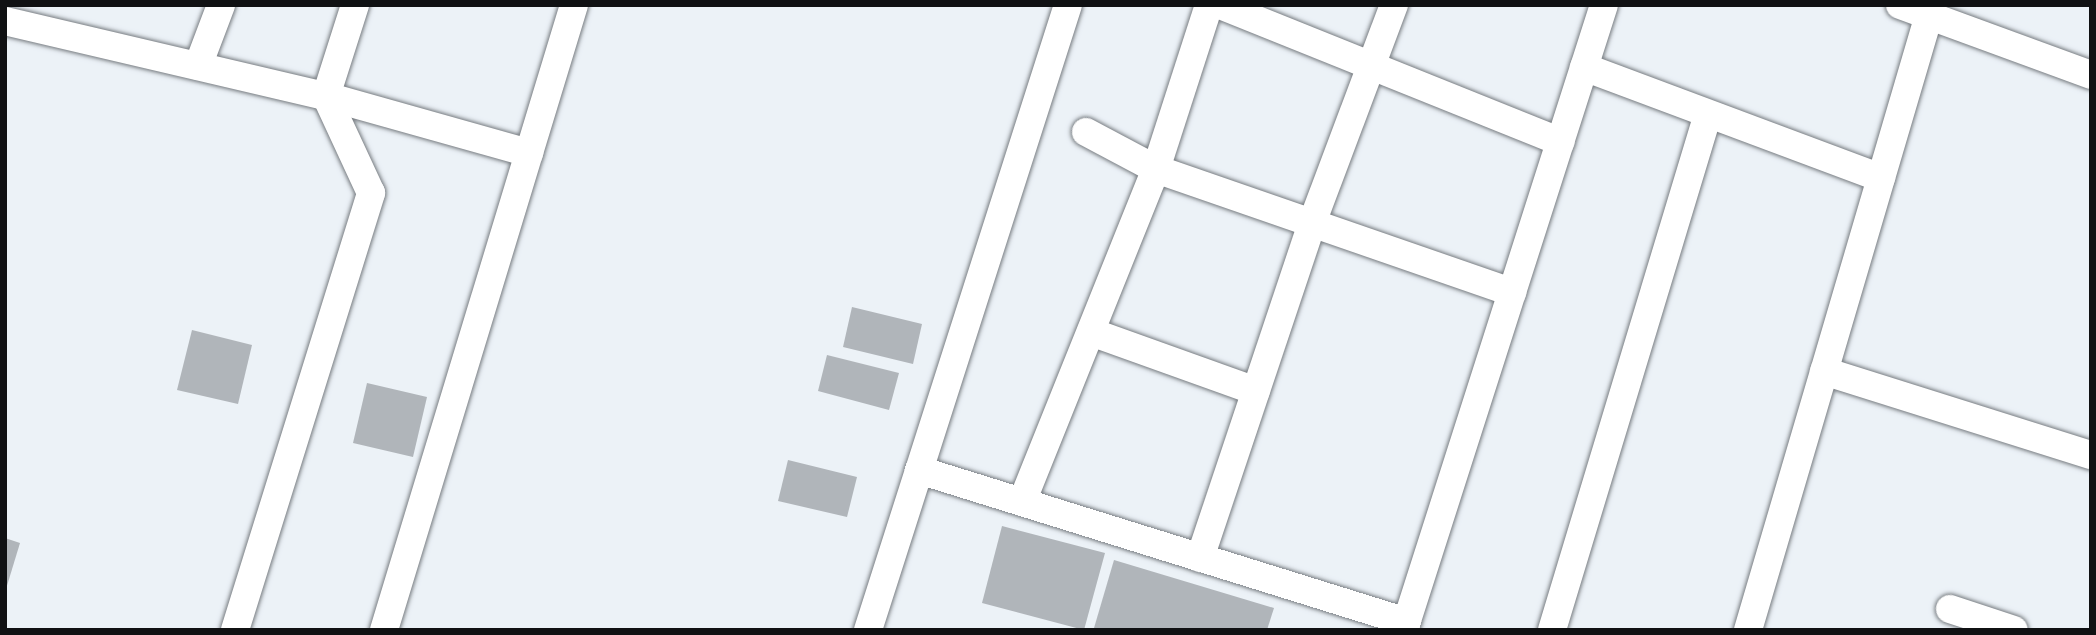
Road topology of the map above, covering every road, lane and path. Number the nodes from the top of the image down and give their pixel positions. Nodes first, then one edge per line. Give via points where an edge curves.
1 (221, 5) edge
2 (355, 5) edge
3 (574, 5) edge
4 (1068, 5) edge
5 (1209, 5) edge
6 (1220, 5) edge
7 (1394, 5) edge
8 (1604, 5) edge
9 (1900, 5) edge
10 (1930, 10) edge
11 (5, 21) edge
12 (198, 66) junction
13 (1374, 67) junction
14 (1584, 67) junction
15 (2091, 75) edge
16 (326, 96) junction
17 (1708, 114) junction
18 (1086, 132) dead end
19 (1560, 142) junction
20 (529, 153) junction
21 (1156, 169) junction
22 (1881, 178) junction
23 (1312, 223) junction
24 (1512, 292) junction
25 (1091, 332) junction
26 (1824, 371) junction
27 (1256, 391) junction
28 (2091, 455) edge
29 (919, 470) junction
30 (1023, 502) junction
31 (1200, 558) junction
32 (1950, 609) dead end
33 (1405, 626) edge
34 (235, 630) edge
35 (384, 630) edge
36 (868, 630) edge
37 (1552, 630) edge
38 (1748, 630) edge
39 (2014, 630) edge

1 - 12 street
2 - 16 street
3 - 20 street
4 - 29 street
5 - 21 street
6 - 13 street
7 - 13 street
8 - 14 street
9 - 10 street
10 - 15 street
10 - 22 street
11 - 12 street
12 - 16 street
13 - 19 street
13 - 23 street
14 - 17 street
14 - 19 street
16 - 20 street
16 - 34 street via 371,193
17 - 22 street
17 - 37 street
18 - 21 street
19 - 24 street
20 - 35 street
21 - 23 street
21 - 25 street
22 - 26 street
23 - 24 street
23 - 27 street
24 - 33 street
25 - 27 street
25 - 30 street
26 - 28 street
26 - 38 street
27 - 31 street
29 - 30 street
29 - 36 street
30 - 31 street
31 - 33 street
32 - 39 street

